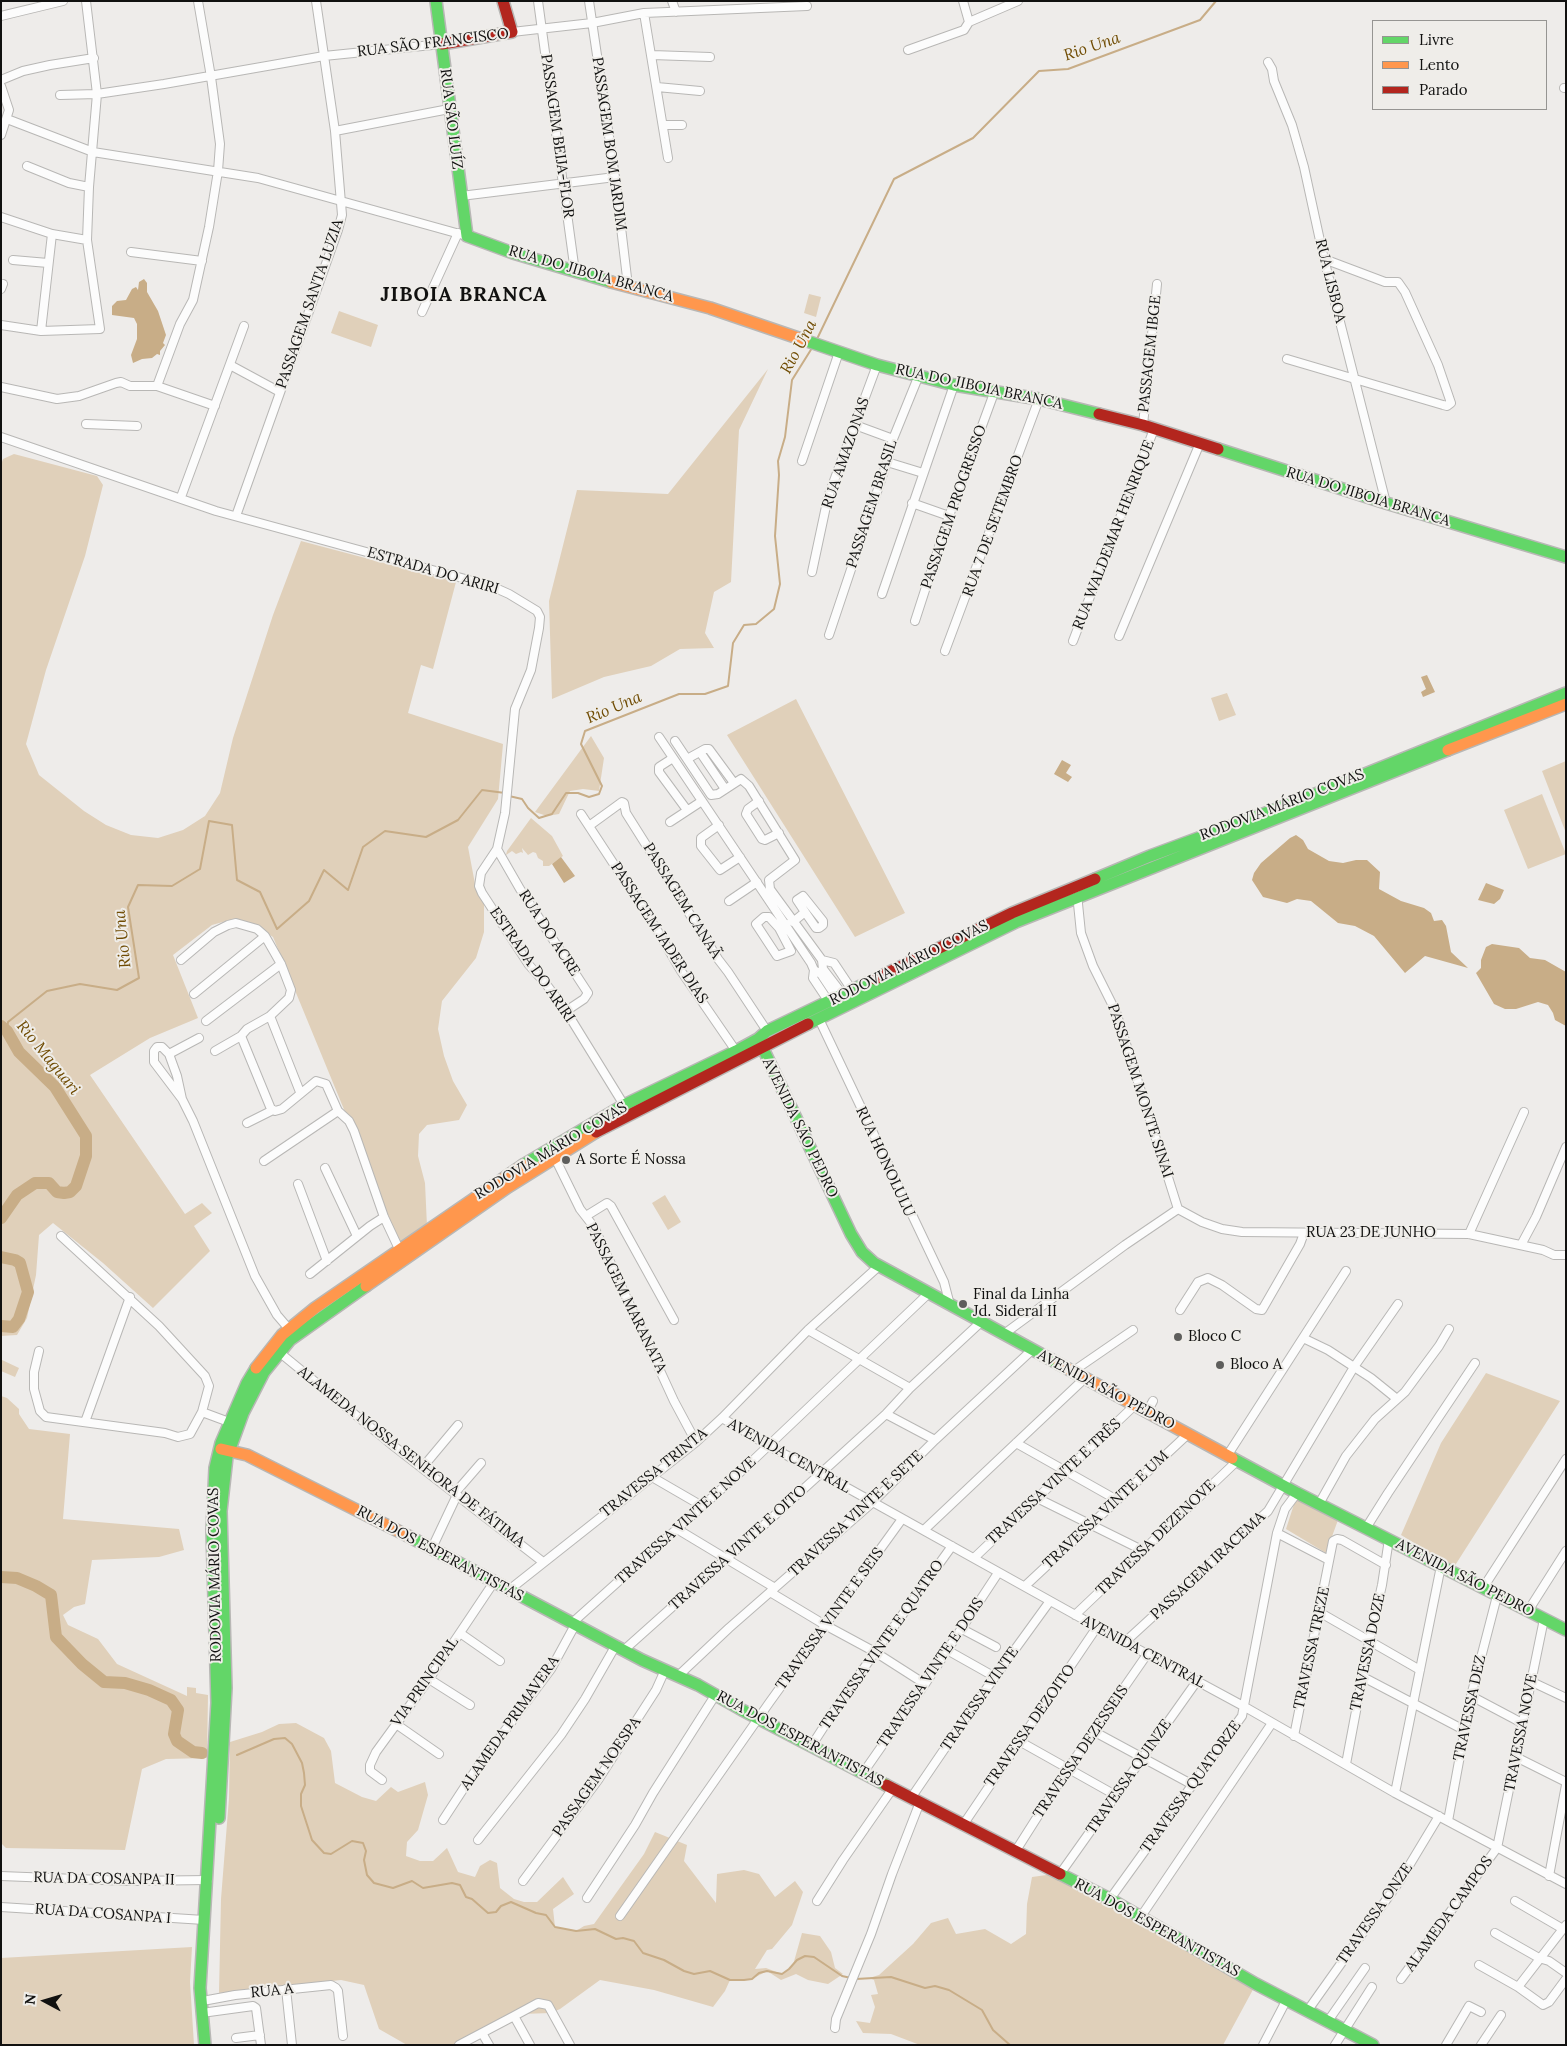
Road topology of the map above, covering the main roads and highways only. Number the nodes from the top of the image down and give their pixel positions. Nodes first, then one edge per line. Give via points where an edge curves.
1 (436, 1) edge
2 (503, 1) edge
3 (442, 44) junction
4 (463, 234) joint
5 (1566, 557) edge
6 (1566, 694) edge
7 (1566, 704) edge
8 (1088, 888) junction
9 (1076, 892) junction
10 (762, 1039) junction
11 (431, 1233) junction
12 (224, 1449) junction
13 (1566, 1630) edge
14 (205, 2045) edge
15 (213, 2045) edge
16 (1373, 2045) edge

1 - 3 main road, RUA SÃO LUÍZ
2 - 3 main road, RUA SÃO FRANCISCO via 512,32
3 - 4 main road, RUA SÃO LUÍZ
4 - 5 main road, RUA DO JIBOIA BRANCA via 575,272 702,305 877,365 954,385 1039,399 1143,425
6 - 8 main road, RODOVIA MÁRIO COVAS via 1150,856
7 - 8 main road, RODOVIA MÁRIO COVAS
8 - 9 main road, RODOVIA MÁRIO COVAS
9 - 10 main road, RODOVIA MÁRIO COVAS via 819,1019
9 - 10 main road, RODOVIA MÁRIO COVAS via 1012,913 840,996
10 - 11 main road, RODOVIA MÁRIO COVAS via 554,1156
10 - 11 main road, RODOVIA MÁRIO COVAS via 624,1105 568,1137 514,1170
10 - 13 main road, AVENIDA SÃO PEDRO via 852,1234 862,1252 879,1266 1232,1459
11 - 12 main road, RODOVIA MÁRIO COVAS via 306,1327 279,1352 254,1391
11 - 12 main road, RODOVIA MÁRIO COVAS via 399,1248 289,1329 256,1367 247,1383 229,1422
12 - 14 main road, RODOVIA MÁRIO COVAS via 215,1468 212,1514 217,1703 200,2000
12 - 15 main road, RODOVIA MÁRIO COVAS via 221,1510 226,1720 208,2000
12 - 16 main road, RUA DOS ESPERANTISTAS via 255,1458 573,1624 716,1694 758,1719 1110,1900 1256,1984

